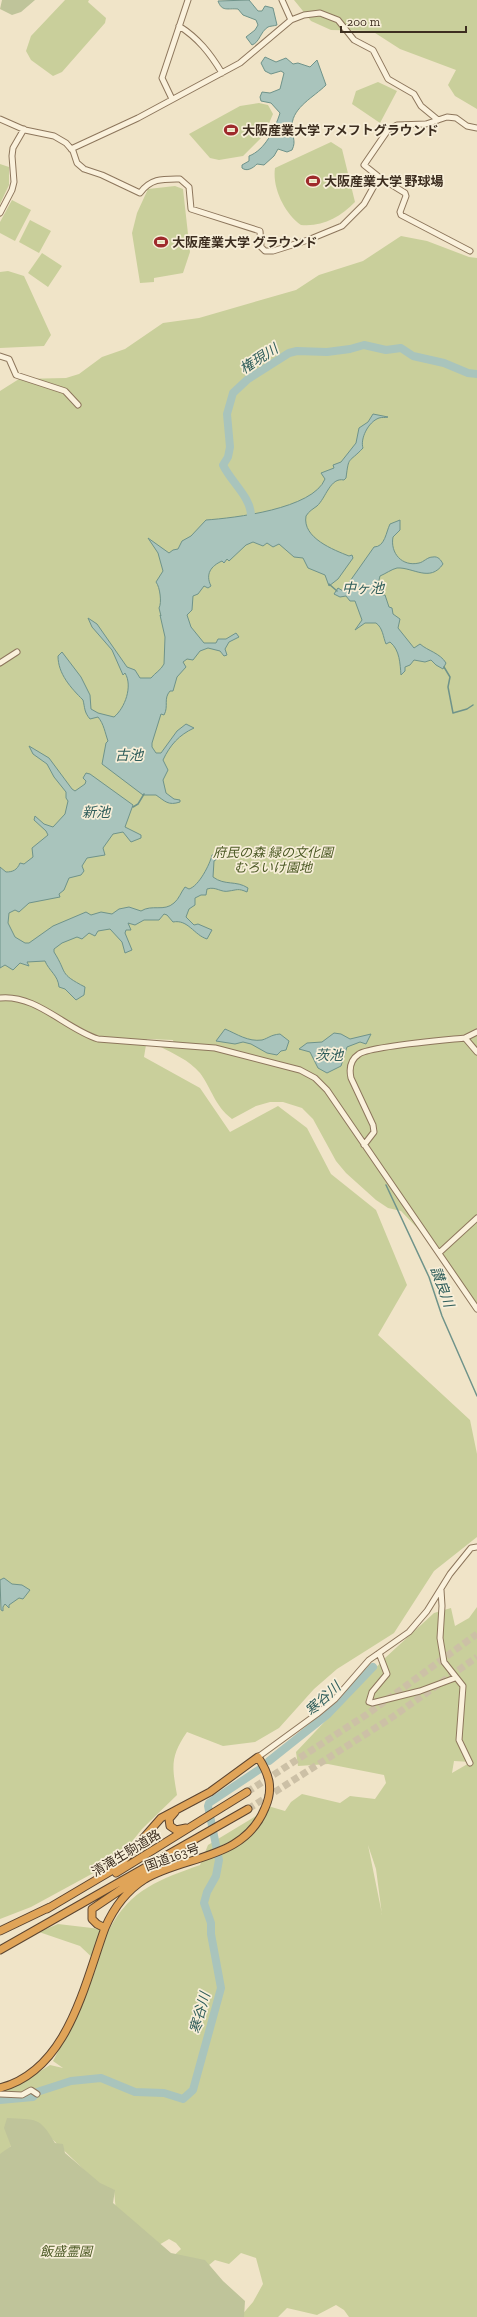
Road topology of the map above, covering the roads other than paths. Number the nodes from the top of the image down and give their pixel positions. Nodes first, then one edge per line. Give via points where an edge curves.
1 (188, 0) edge
2 (282, 0) edge
3 (291, 20) junction
4 (178, 26) junction
5 (222, 73) junction
6 (172, 99) junction
7 (0, 119) edge
8 (438, 120) junction
9 (477, 128) edge
10 (24, 129) junction
11 (71, 149) junction
12 (379, 177) junction
13 (0, 213) edge
14 (470, 251) dead end
15 (0, 356) edge
16 (78, 405) dead end
17 (17, 652) dead end
18 (0, 663) edge
19 (0, 998) edge
20 (477, 1032) edge
21 (465, 1038) junction
22 (477, 1052) edge
23 (364, 1145) junction
24 (477, 1218) edge
25 (439, 1253) junction
26 (477, 1309) edge
27 (477, 1547) edge
28 (441, 1589) junction
29 (379, 1653) junction
30 (455, 1678) junction
31 (258, 1757) junction
32 (470, 1763) dead end
33 (247, 1792) tunnel mouth
34 (186, 1805) junction
35 (248, 1809) tunnel mouth
36 (209, 1816) junction
37 (183, 1847) junction
38 (47, 1909) junction
39 (105, 1928) junction
40 (0, 1931) edge
41 (0, 1950) edge
42 (0, 2088) edge
43 (36, 2093) dead end
44 (0, 2094) edge

1 - 4 street
2 - 3 street
3 - 5 street via 247,58
3 - 8 street via 320,13 338,20 354,40 373,50 388,79 414,94 421,106
4 - 5 street via 197,39
4 - 6 street via 162,78
5 - 6 street
6 - 11 street
7 - 10 street
8 - 9 street via 456,118 467,126
8 - 12 street via 426,124 397,126 388,130 364,165
10 - 11 street via 54,136
10 - 13 street via 13,148 14,182
11 - 12 street via 77,163 84,169 140,193 156,179 180,179 189,187 191,209 260,231 261,247 265,252 308,240 342,226 364,204
12 - 14 street via 405,193 401,215
15 - 16 street via 9,359 16,375 65,391
17 - 18 street
19 - 23 street via 10,997 27,1001 98,1040 208,1046 300,1070 321,1083
20 - 21 street
21 - 22 street
21 - 23 street via 377,1050 361,1053 355,1058 349,1072 374,1132
23 - 25 street
24 - 25 street
25 - 26 street
27 - 28 street via 471,1548
28 - 29 street via 409,1632
28 - 30 street via 442,1651 444,1662
29 - 30 street via 387,1674 370,1696 369,1702 372,1703 420,1691
29 - 31 street via 355,1674 335,1699
30 - 32 street via 463,1686 460,1740
31 - 34 highway
31 - 39 highway, 国道163号 via 270,1781 268,1801 252,1830 228,1849 157,1873 136,1885 119,1902
33 - 36 highway, 清滝生駒道路
34 - 36 highway via 174,1812 169,1820 173,1828 181,1830
34 - 38 highway via 169,1813 154,1825 118,1867
35 - 37 highway, 清滝生駒道路
36 - 38 highway, 清滝生駒道路 via 116,1873
37 - 39 highway via 94,1906 90,1913 92,1919
37 - 41 highway, 清滝生駒道路
38 - 40 highway, 清滝生駒道路
39 - 42 highway, 国道163号 via 73,2016 61,2040 28,2075
43 - 44 street via 29,2090 16,2096

